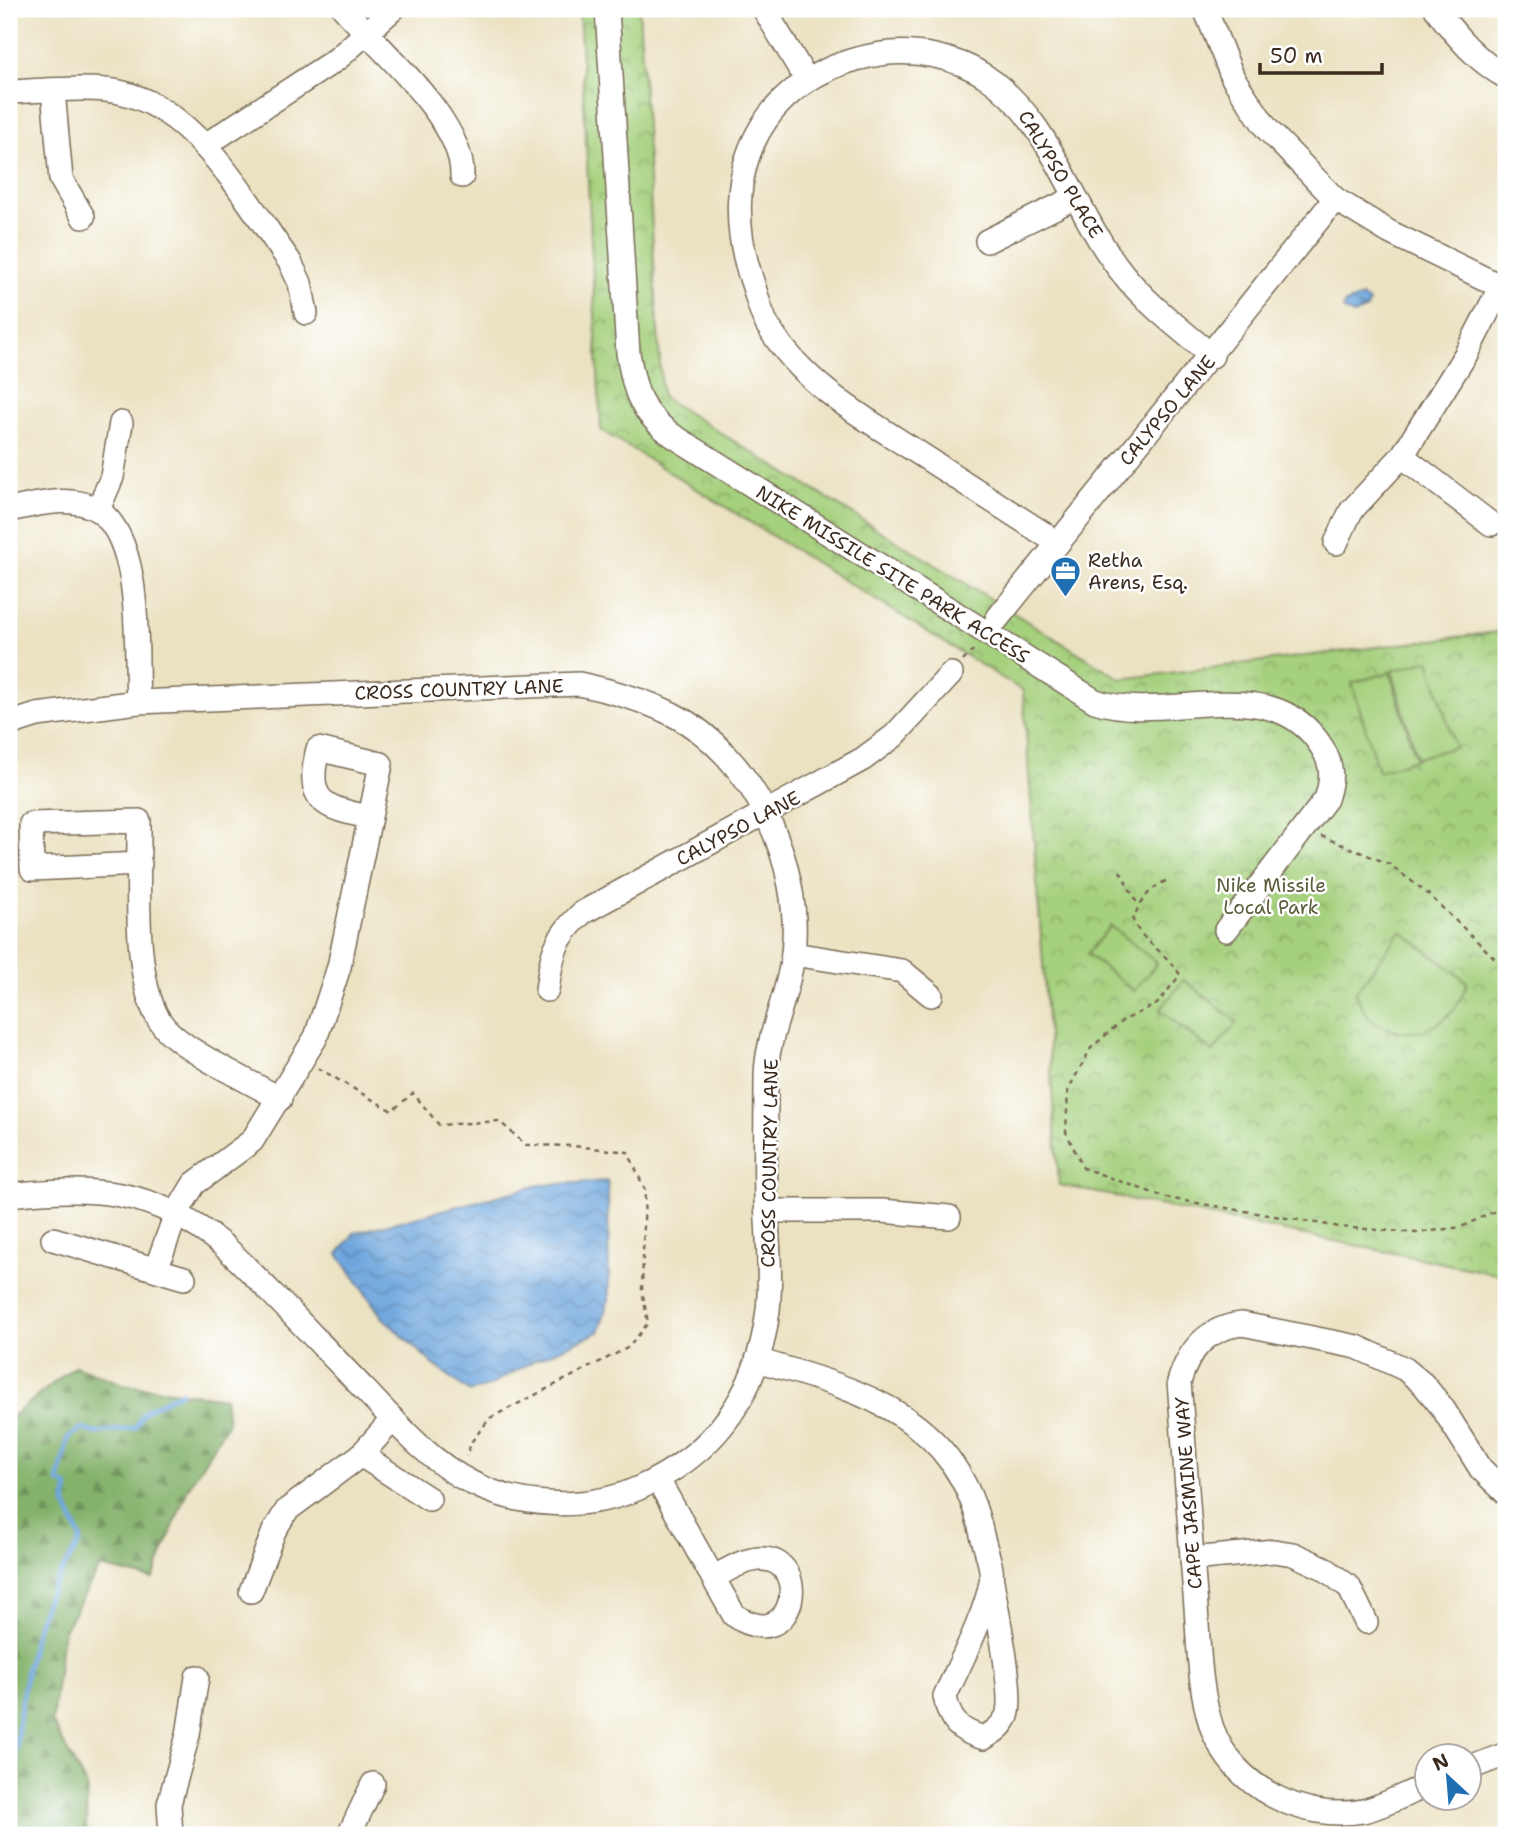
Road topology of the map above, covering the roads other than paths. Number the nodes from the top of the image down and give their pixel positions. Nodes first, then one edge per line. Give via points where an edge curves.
1 (344, 9) edge
2 (393, 9) edge
3 (607, 9) edge
4 (764, 9) edge
5 (1205, 9) edge
6 (1436, 9) edge
7 (366, 34) junction
8 (1506, 76) edge
9 (806, 79) junction
10 (53, 91) junction
11 (9, 92) edge
12 (204, 146) junction
13 (462, 176) dead end
14 (1073, 198) junction
15 (1335, 200) junction
16 (83, 217) dead end
17 (987, 241) dead end
18 (1504, 288) edge
19 (306, 313) dead end
20 (1212, 356) junction
21 (121, 423) dead end
22 (1402, 456) junction
23 (9, 510) edge
24 (98, 510) junction
25 (1490, 524) dead end
26 (1058, 543) junction
27 (1336, 543) dead end
28 (997, 619) dead end
29 (951, 674) dead end
30 (138, 702) junction
31 (9, 723) edge
32 (764, 813) junction
33 (370, 817) dead end
34 (140, 864) junction
35 (1226, 930) dead end
36 (793, 954) junction
37 (547, 990) dead end
38 (931, 995) dead end
39 (280, 1099) junction
40 (9, 1195) edge
41 (767, 1210) junction
42 (176, 1214) junction
43 (949, 1217) dead end
44 (54, 1239) dead end
45 (156, 1269) junction
46 (184, 1278) dead end
47 (757, 1360) junction
48 (393, 1419) junction
49 (361, 1455) junction
50 (658, 1480) junction
51 (1506, 1493) edge
52 (429, 1499) dead end
53 (1192, 1559) junction
54 (714, 1577) dead end
55 (992, 1581) junction
56 (251, 1591) dead end
57 (1366, 1622) dead end
58 (197, 1677) dead end
59 (1506, 1754) edge
60 (1484, 1762) edge
61 (373, 1784) dead end
62 (1414, 1790) edge
63 (171, 1835) edge
64 (349, 1835) edge

1 - 7 street
2 - 7 street
3 - 35 street, NIKE MISSILE SITE PARK ACCESS via 628,353 643,409 672,435 1094,701 1118,708 1159,709 1253,703 1282,710 1314,736 1333,774 1326,799
4 - 9 street
5 - 15 street via 1233,78 1267,129
6 - 8 street via 1489,67
7 - 12 street via 337,59
7 - 13 street via 442,117 457,142
9 - 14 street, CALYPSO PLACE via 859,58 892,53 919,53 958,63 983,75 1021,106 1047,143
9 - 26 street, CALYPSO PLACE via 761,125 742,173 740,217 745,260 766,322 791,358 826,393
10 - 11 street
10 - 12 street via 106,90 141,97 176,116
10 - 16 street via 61,179
12 - 19 street via 290,262
14 - 17 street
14 - 20 street, CALYPSO PLACE via 1123,274 1163,316
15 - 18 street
15 - 20 street, CALYPSO LANE
18 - 22 street
20 - 26 street, CALYPSO LANE
21 - 24 street via 112,477
22 - 25 street
22 - 27 street via 1352,511
23 - 24 street via 46,502
24 - 30 street via 120,533 131,563
26 - 28 street, CALYPSO LANE
29 - 32 street, CALYPSO LANE via 894,736 832,778
30 - 31 street, CROSS COUNTRY LANE
30 - 32 street, CROSS COUNTRY LANE via 579,684 619,692 675,715 718,749 746,779
32 - 36 street, CROSS COUNTRY LANE via 782,846 792,886
32 - 37 street, CALYPSO LANE via 582,913 552,951
33 - 39 street via 339,967 316,1037
34 - 34 street via 139,821 31,824 32,869
34 - 39 street via 141,958 152,1011 183,1042
36 - 38 street via 902,971
36 - 41 street, CROSS COUNTRY LANE via 766,1067
39 - 42 street via 252,1142 194,1184
40 - 42 street, CROSS COUNTRY LANE via 93,1189
41 - 43 street
41 - 47 street, CROSS COUNTRY LANE via 768,1309
42 - 45 street
42 - 48 street, CROSS COUNTRY LANE via 224,1246
44 - 45 street
45 - 46 street
47 - 50 street, CROSS COUNTRY LANE via 739,1403 719,1432 690,1460
47 - 55 street via 849,1387 903,1415 917,1428 940,1450 968,1494
48 - 49 street
48 - 50 street, CROSS COUNTRY LANE via 432,1456 472,1483 518,1500 567,1504 622,1496
49 - 52 street
49 - 56 street via 287,1510
50 - 54 street
51 - 53 street, CAPE JASMINE WAY via 1481,1469 1423,1384 1405,1369 1357,1348 1242,1324 1227,1326 1200,1340 1180,1382
53 - 57 street via 1274,1551 1293,1554 1324,1568 1349,1587
53 - 62 street, CAPE JASMINE WAY via 1205,1699 1213,1730 1234,1765 1255,1786 1304,1810 1343,1814 1367,1810
55 - 55 street via 945,1696 948,1714 957,1726 984,1738 1000,1727 1008,1713
58 - 63 street via 188,1735 169,1804
59 - 60 street
61 - 64 street

